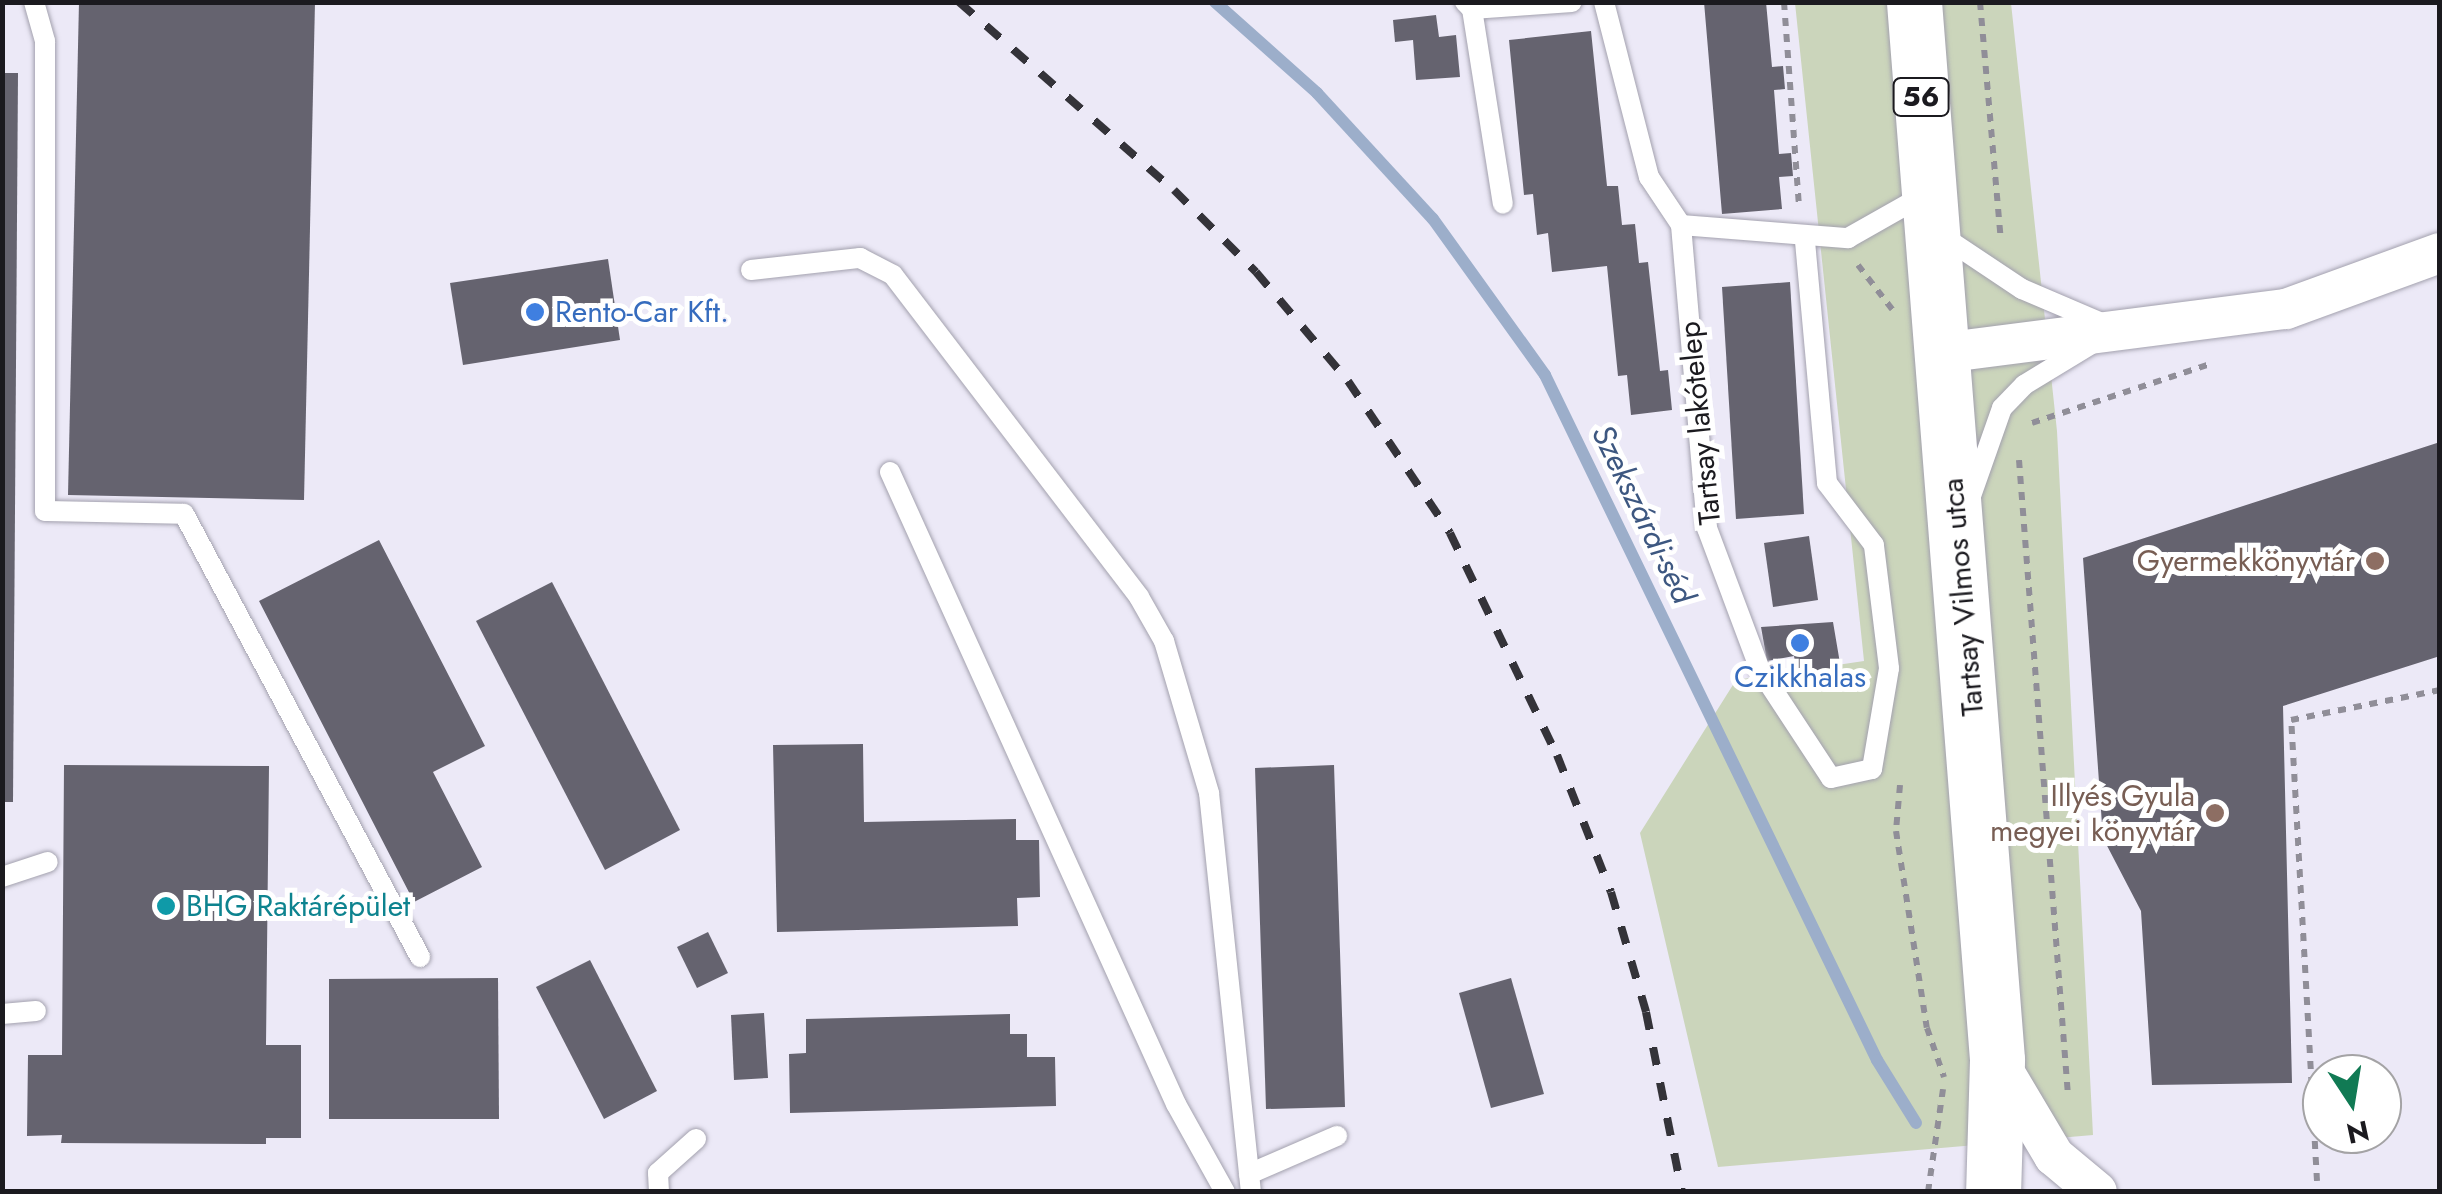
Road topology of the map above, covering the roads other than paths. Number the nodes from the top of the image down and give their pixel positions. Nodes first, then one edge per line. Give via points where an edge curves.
1 (34, 2) edge
2 (1572, 2) edge
3 (1604, 2) edge
4 (1914, 2) edge
5 (1469, 6) edge
6 (1503, 204) dead end
7 (1931, 210) junction
8 (1681, 224) junction
9 (1806, 239) junction
10 (2440, 254) edge
11 (751, 270) dead end
12 (2114, 329) junction
13 (1942, 353) junction
14 (890, 472) dead end
15 (1958, 531) junction
16 (48, 862) dead end
17 (2, 877) edge
18 (420, 958) dead end
19 (36, 1012) dead end
20 (2, 1014) edge
21 (1997, 1060) junction
22 (1338, 1136) dead end
23 (696, 1140) dead end
24 (1250, 1183) edge
25 (659, 1192) edge
26 (1225, 1192) edge
27 (1993, 1192) edge
28 (2097, 1192) edge

1 - 18 lane via 46,41 45,511 184,514
2 - 5 lane
3 - 8 lane, Tartsay lakótelep via 1650,177
4 - 7 main road, Tartsay Vilmos utca / 56
5 - 6 lane
7 - 9 lane via 1840,238
7 - 12 lane via 2000,272
7 - 13 main road, Tartsay Vilmos utca / 56
8 - 9 lane
8 - 9 lane, Tartsay lakótelep via 1707,528 1760,670 1831,778 1872,769 1889,668 1874,545 1827,484
10 - 12 street via 2286,309
11 - 24 lane via 860,258 893,275 1139,597 1164,641 1209,793
12 - 13 street
12 - 15 lane via 2024,385 2002,408
13 - 15 main road, Tartsay Vilmos utca / 56
14 - 26 lane via 1176,1104
15 - 21 main road, Tartsay Vilmos utca / 56
16 - 17 lane
19 - 20 lane
21 - 27 main road, Tartsay Vilmos utca / 56
21 - 28 street via 2054,1156
22 - 24 lane
23 - 25 lane via 658,1173

